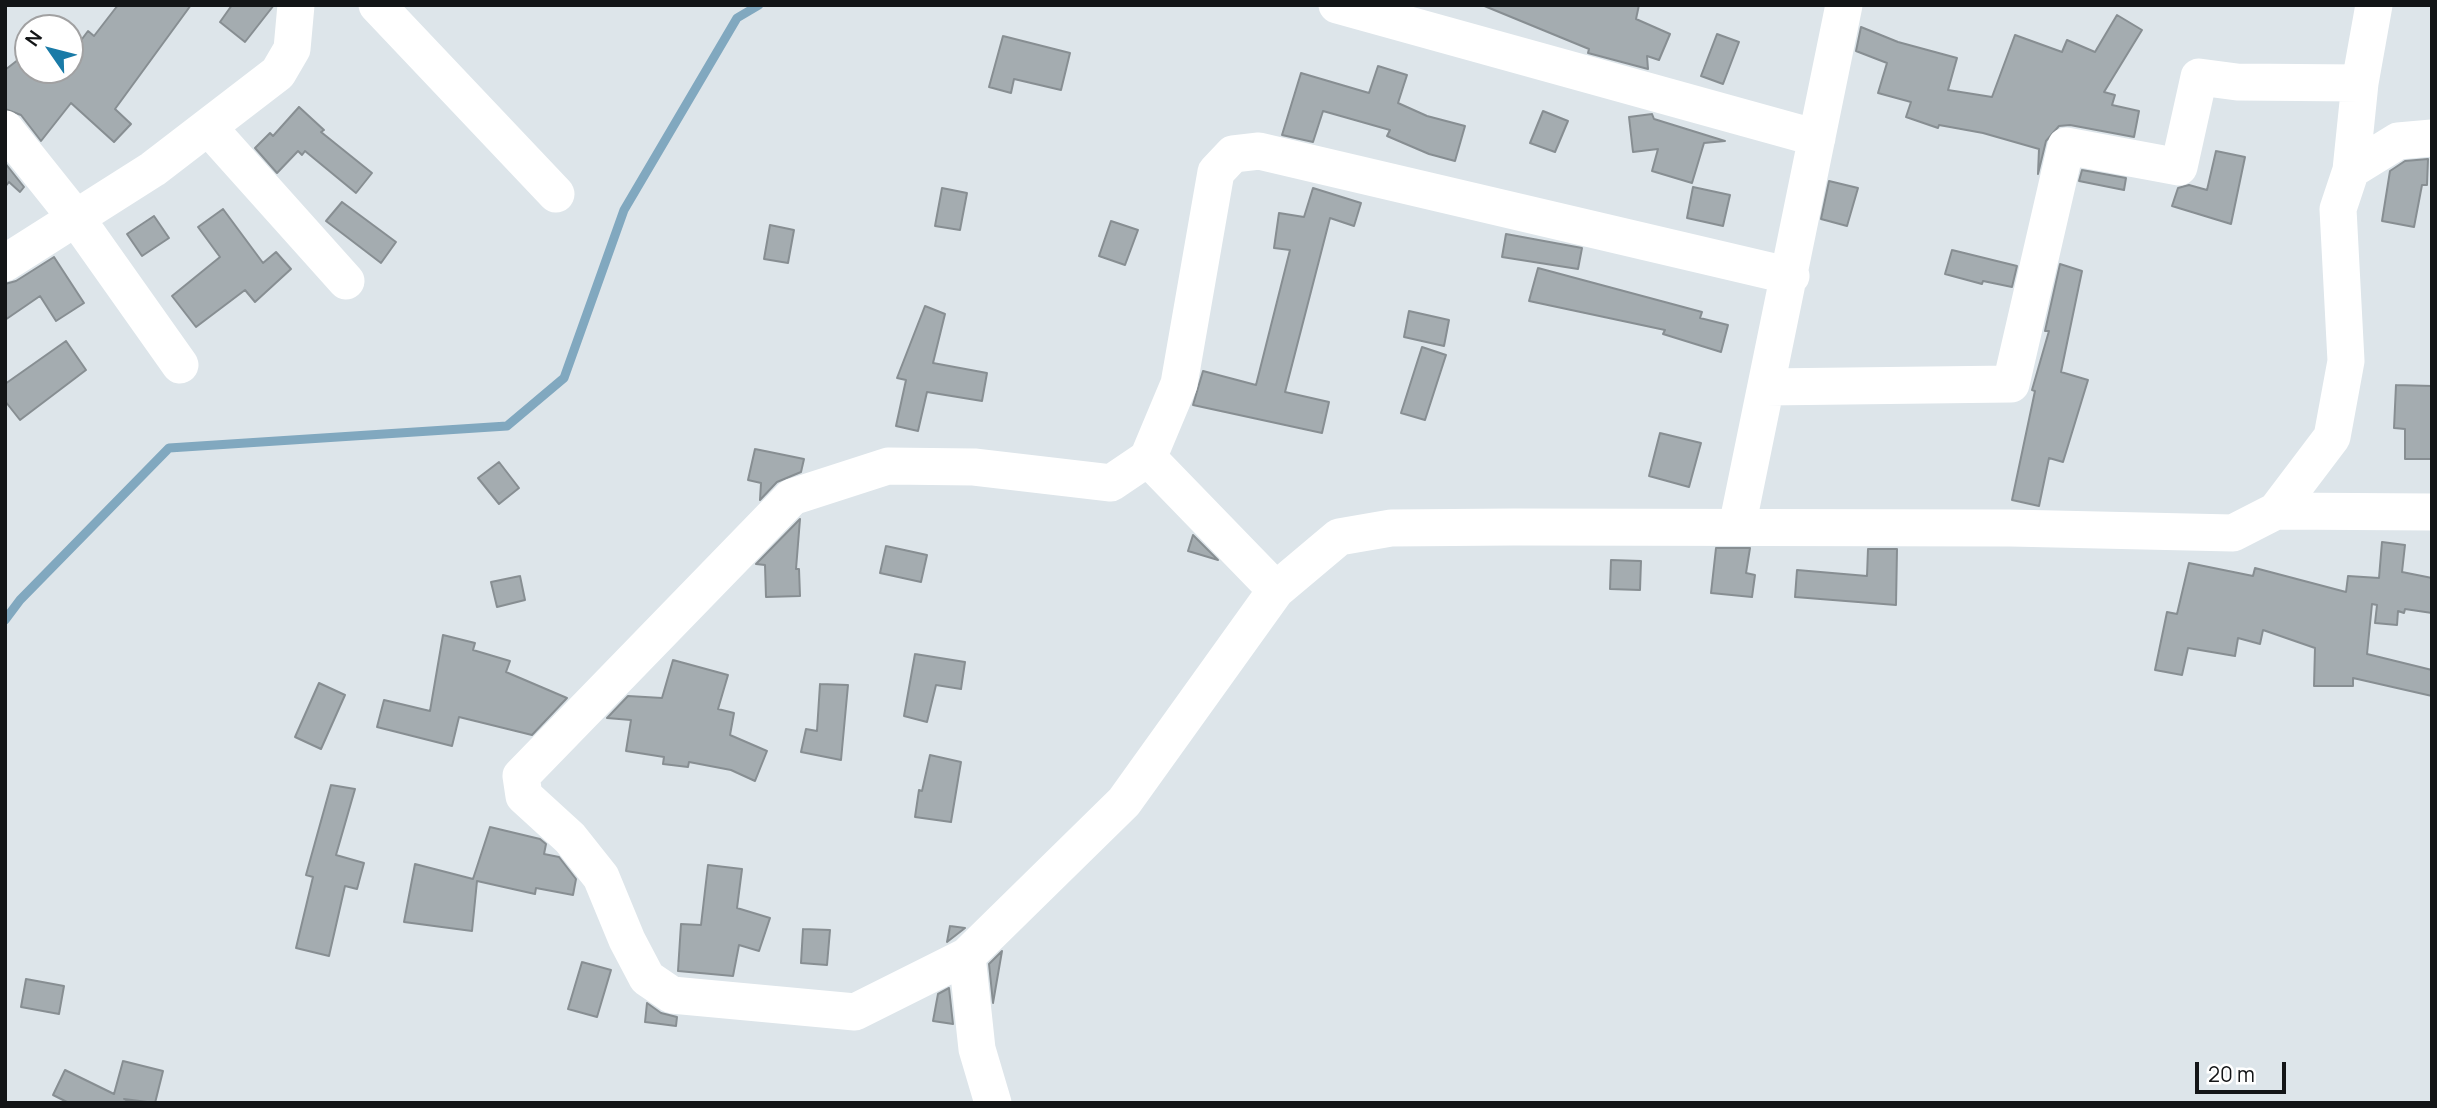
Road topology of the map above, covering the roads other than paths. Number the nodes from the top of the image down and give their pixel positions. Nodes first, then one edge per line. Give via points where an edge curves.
1 (296, 5) edge
2 (377, 5) edge
3 (1337, 5) edge
4 (1844, 5) edge
5 (2374, 5) edge
6 (2360, 83) junction
7 (209, 128) junction
8 (5, 129) edge
9 (1817, 138) junction
10 (2432, 138) edge
11 (2351, 170) junction
12 (556, 194) dead end
13 (76, 218) junction
14 (5, 263) edge
15 (1791, 276) junction
16 (346, 281) dead end
17 (180, 365) dead end
18 (1766, 387) junction
19 (1148, 458) junction
20 (2276, 511) junction
21 (2432, 512) edge
22 (1738, 527) junction
23 (1276, 590) junction
24 (967, 956) junction
25 (993, 1103) edge

1 - 7 street via 292,49 278,73
2 - 12 street
3 - 9 street
4 - 9 street
5 - 6 street
6 - 11 street
6 - 18 street via 2237,82 2199,77 2179,167 2066,146 2011,384
7 - 13 street
7 - 16 street
8 - 13 street
9 - 15 street
10 - 11 street via 2398,142
11 - 20 street via 2338,209 2346,361 2332,437
13 - 14 street
13 - 17 street
15 - 18 street
15 - 19 street via 1259,151 1233,154 1216,172 1179,384
18 - 22 street
19 - 23 street
19 - 24 street via 1111,483 974,467 888,466 792,497 521,776 524,796 570,838 600,877 647,978 672,995 855,1012
20 - 21 street
20 - 22 street via 2233,533
22 - 23 street via 1391,528 1339,537
23 - 24 street via 1124,802
24 - 25 street via 977,1049

